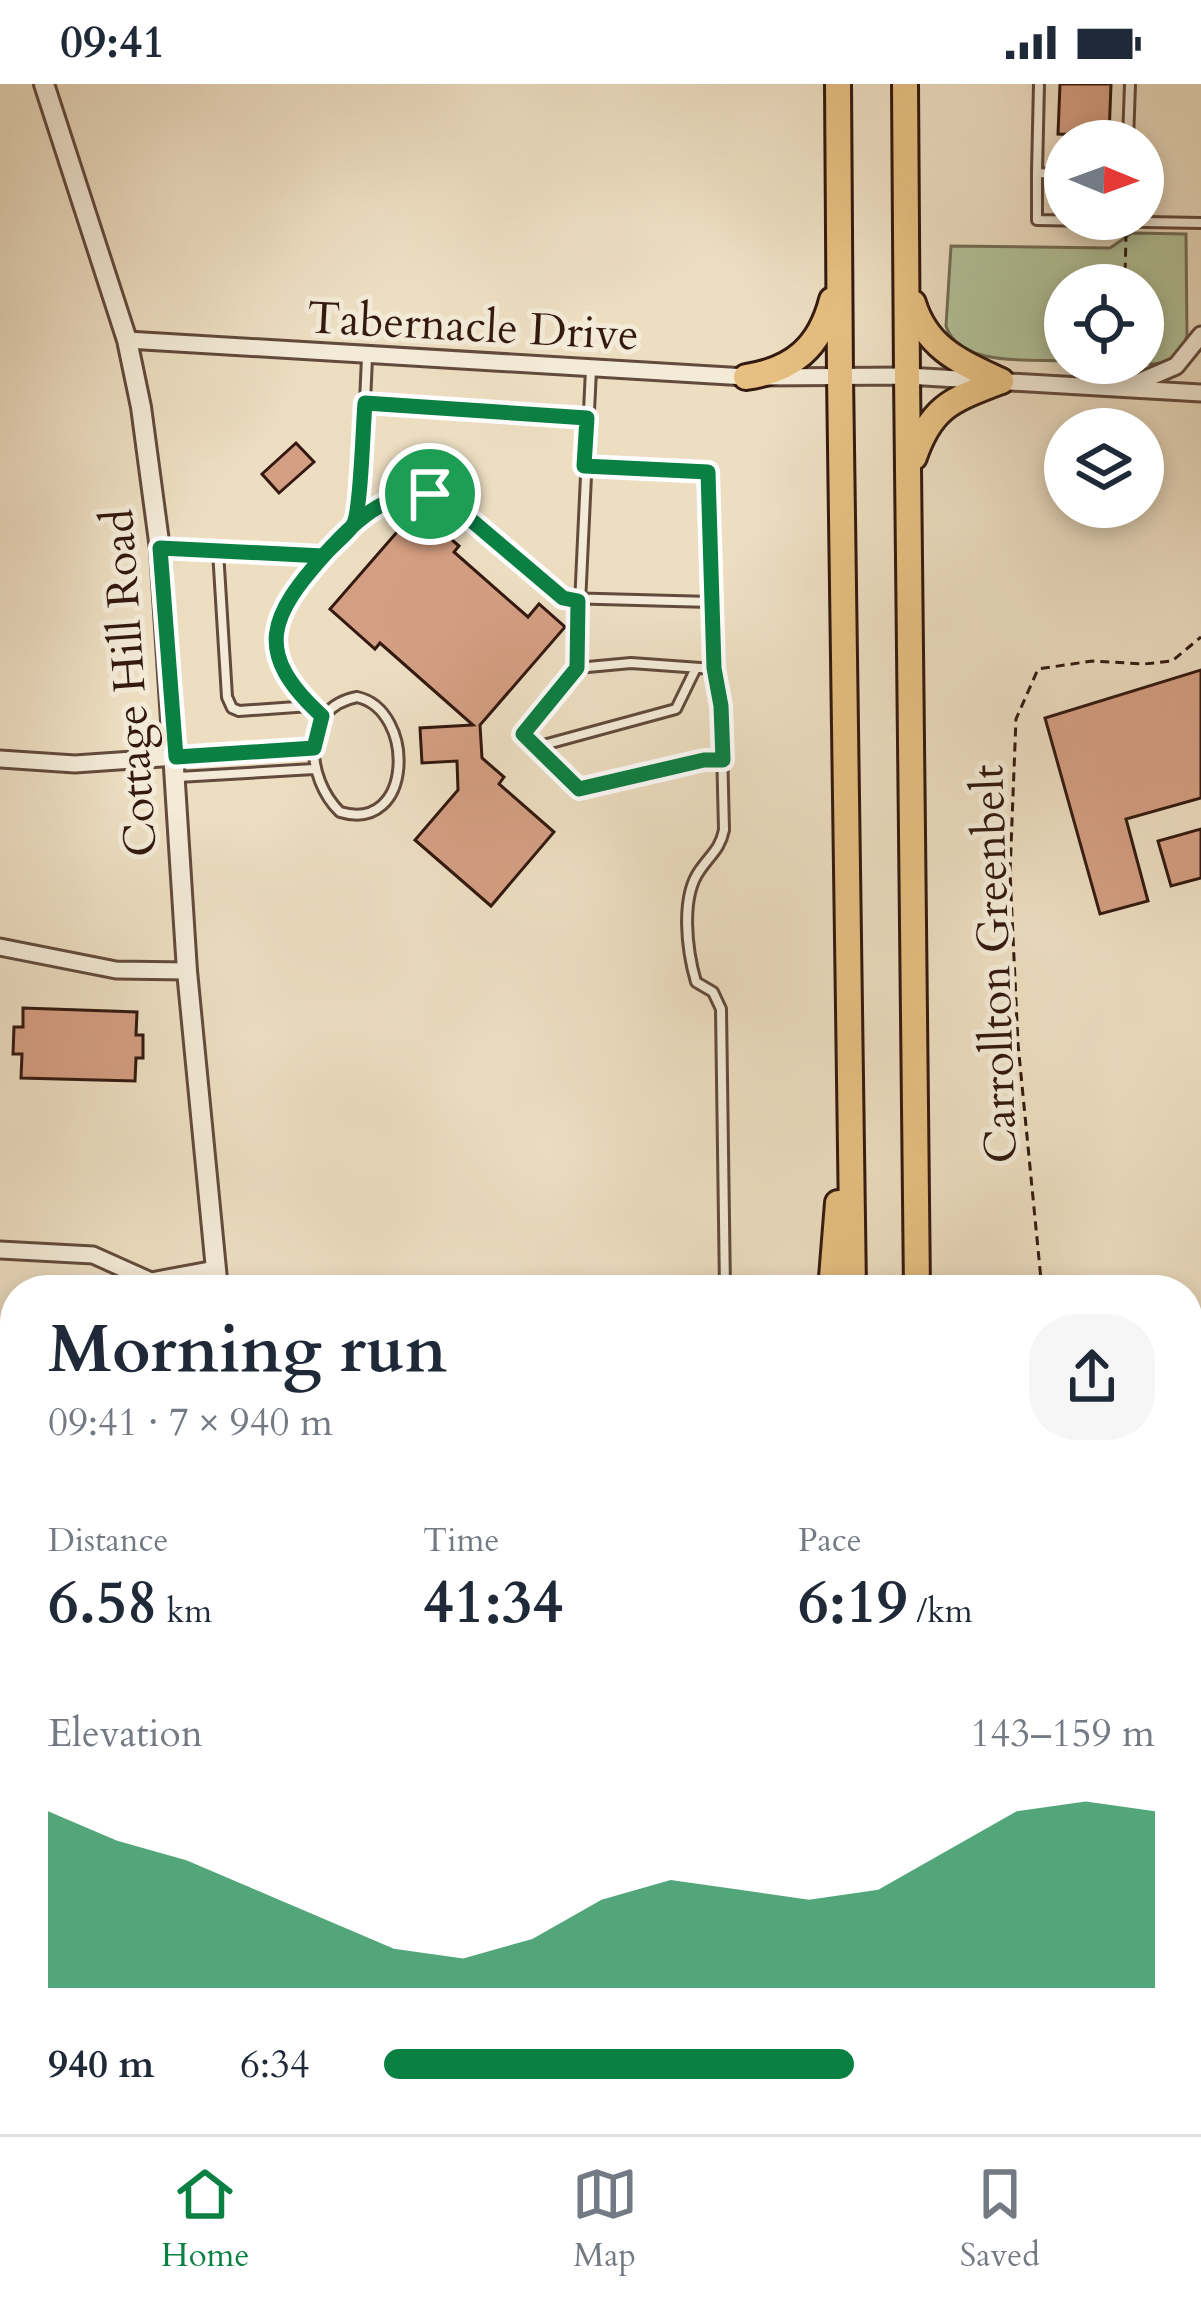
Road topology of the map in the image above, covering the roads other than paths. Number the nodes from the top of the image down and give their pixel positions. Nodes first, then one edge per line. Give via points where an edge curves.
1 (44, 84) edge
2 (838, 84) edge
3 (904, 84) edge
4 (1039, 84) edge
5 (1130, 84) edge
6 (1129, 120) edge
7 (1037, 173) junction
8 (1044, 173) edge
9 (1044, 220) edge
10 (1164, 222) edge
11 (1201, 223) edge
12 (839, 232) junction
13 (906, 269) junction
14 (1201, 335) edge
15 (127, 340) junction
16 (367, 356) junction
17 (591, 369) junction
18 (827, 376) junction
19 (907, 376) junction
20 (746, 377) junction
21 (1001, 381) junction
22 (1123, 388) junction
23 (1201, 393) edge
24 (365, 403) junction
25 (587, 418) junction
26 (584, 466) junction
27 (907, 476) junction
28 (356, 523) junction
29 (160, 548) junction
30 (218, 551) junction
31 (323, 556) junction
32 (578, 601) junction
33 (711, 602) junction
34 (577, 668) junction
35 (696, 668) junction
36 (714, 668) junction
37 (310, 706) junction
38 (322, 716) junction
39 (536, 747) junction
40 (314, 748) junction
41 (0, 759) edge
42 (723, 760) junction
43 (176, 767) junction
44 (314, 769) junction
45 (3, 950) edge
46 (187, 970) junction
47 (850, 1093) junction
48 (0, 1250) edge
49 (215, 1269) junction
50 (132, 1275) edge
51 (191, 1275) edge
52 (216, 1275) edge
53 (725, 1275) edge
54 (832, 1275) edge
55 (853, 1275) edge
56 (916, 1275) edge

1 - 15 street, Cottage Hill Road
2 - 12 main road
3 - 13 main road
4 - 7 lane
5 - 6 lane
7 - 8 lane
7 - 9 lane via 1037,220
10 - 11 lane
12 - 18 main road via 840,343
12 - 20 main road via 820,334 790,364
13 - 19 main road
13 - 21 main road via 932,342
14 - 22 street via 1176,366
15 - 16 street, Tabernacle Drive
15 - 29 street, Cottage Hill Road
16 - 17 street, Tabernacle Drive
16 - 24 lane
17 - 20 street, Tabernacle Drive
17 - 25 lane
18 - 19 street, Tabernacle Drive
18 - 20 street, Tabernacle Drive
18 - 47 main road
19 - 21 street, Tabernacle Drive
19 - 27 main road
21 - 22 street, Tabernacle Drive
21 - 27 main road via 934,415
22 - 23 street, Tabernacle Drive
24 - 25 lane
24 - 28 lane
25 - 26 lane
26 - 32 lane
26 - 33 lane via 708,472
27 - 56 main road
28 - 31 lane
28 - 32 lane via 404,494 430,494 563,598
29 - 30 lane
29 - 43 street, Cottage Hill Road
30 - 31 lane
30 - 37 lane via 232,708
31 - 37 lane via 285,602 274,634 284,675
32 - 33 lane
32 - 34 lane
33 - 36 lane
34 - 35 lane
34 - 39 lane via 523,734
35 - 36 lane
35 - 39 lane via 676,709
36 - 42 lane
37 - 38 lane
38 - 40 lane
38 - 44 lane via 357,697 379,705 394,732 398,768 385,805 365,816 340,812
39 - 42 lane via 579,789
40 - 43 lane
40 - 44 lane
41 - 43 street
42 - 53 lane via 720,847 696,873 688,902 691,967 721,1009
43 - 44 lane
43 - 46 street, Cottage Hill Road
45 - 46 street via 116,970
46 - 49 street, Cottage Hill Road
47 - 54 main road
47 - 55 main road
48 - 50 street via 93,1255
49 - 51 street
49 - 52 street, Cottage Hill Road

